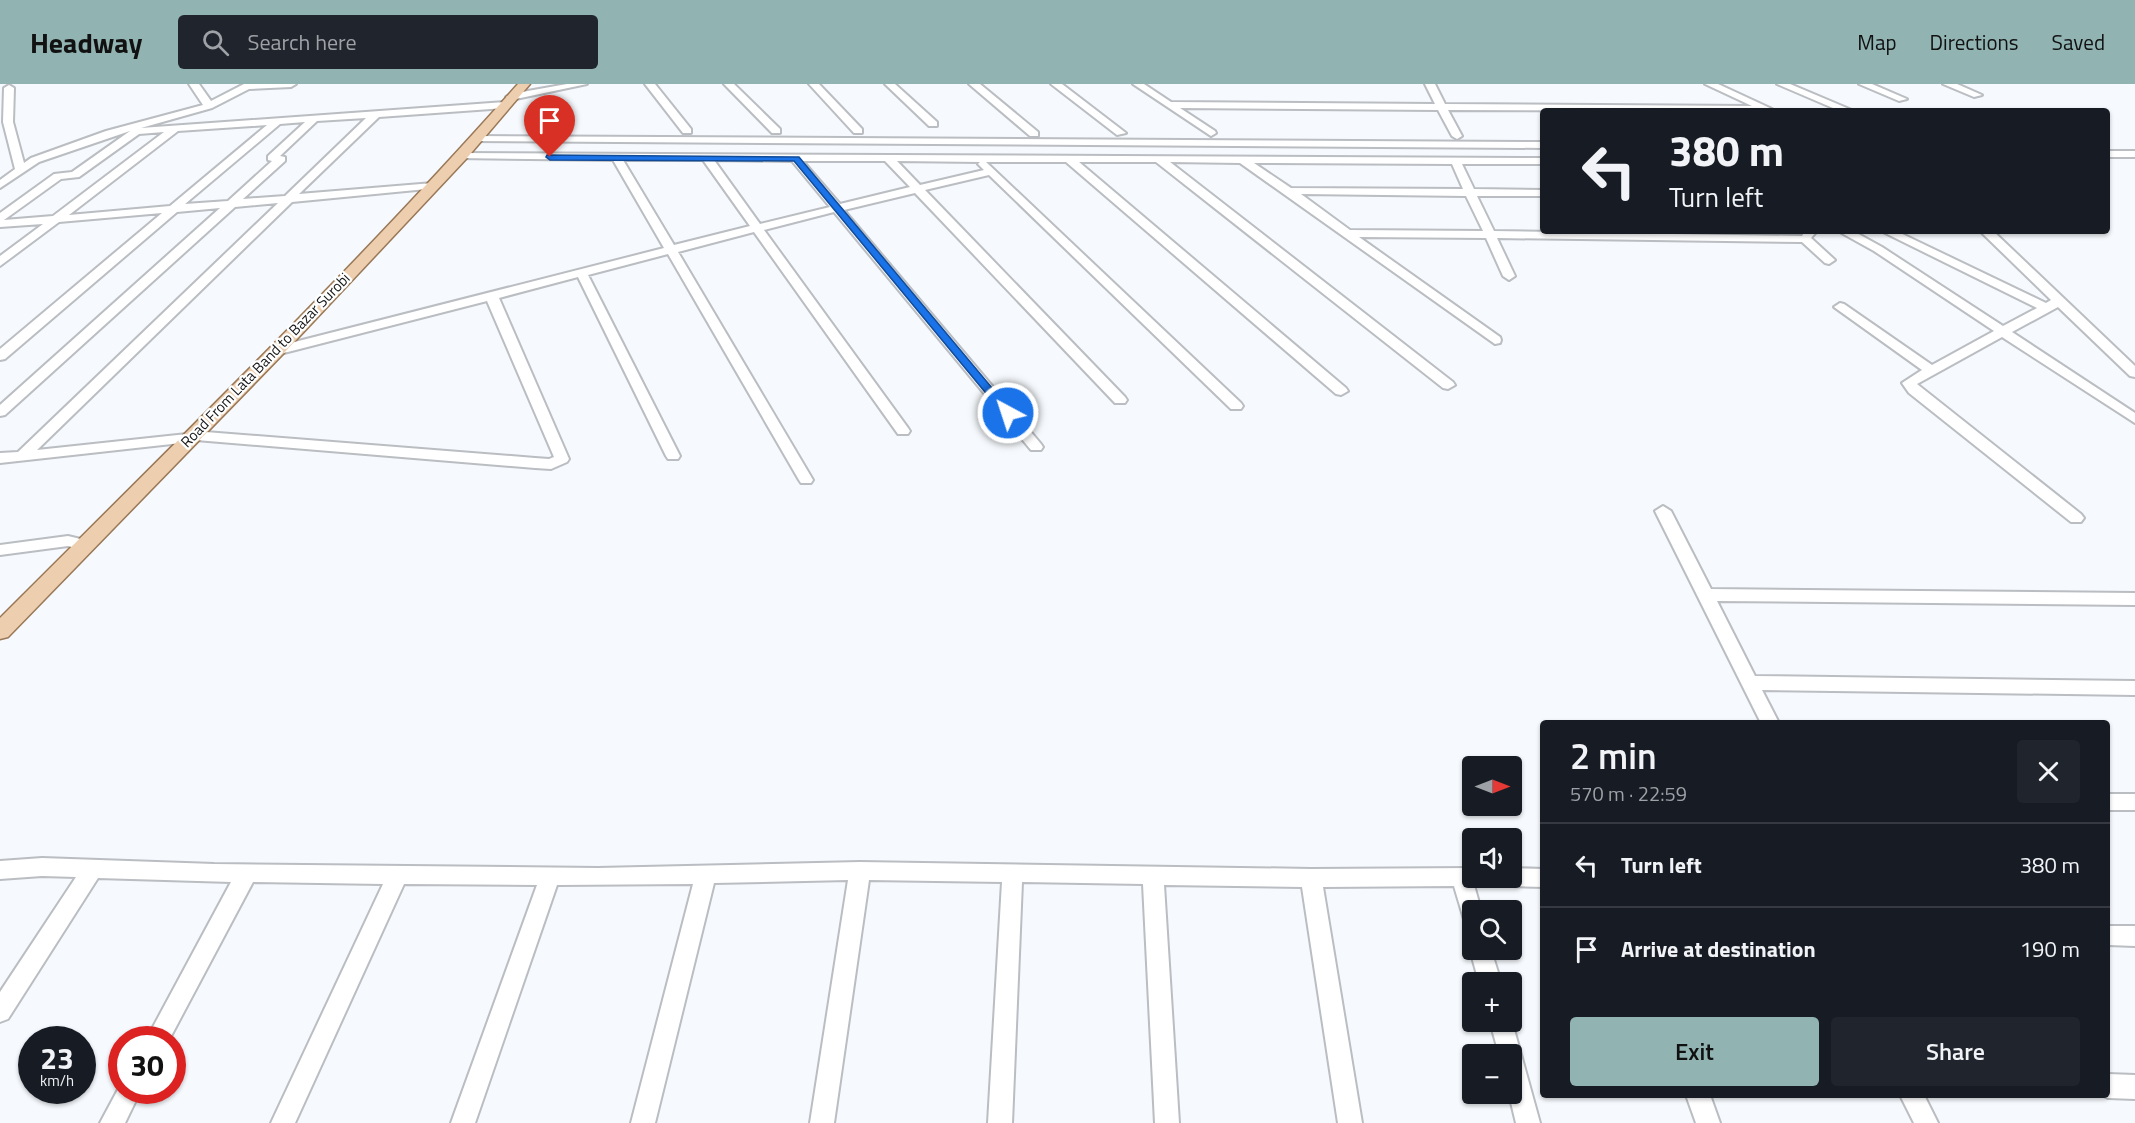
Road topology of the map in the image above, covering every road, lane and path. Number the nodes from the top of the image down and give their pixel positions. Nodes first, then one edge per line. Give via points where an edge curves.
1 (194, 84) edge
2 (291, 84) edge
3 (524, 84) edge
4 (582, 84) edge
5 (650, 84) edge
6 (729, 84) edge
7 (814, 84) edge
8 (890, 84) edge
9 (974, 84) edge
10 (1056, 84) edge
11 (1138, 84) edge
12 (1430, 84) edge
13 (1710, 84) edge
14 (1782, 84) edge
15 (1864, 84) edge
16 (1948, 84) edge
17 (252, 85) edge
18 (9, 88) dead end
19 (1977, 95) dead end
20 (1902, 99) dead end
21 (508, 101) junction
22 (1170, 105) junction
23 (209, 106) junction
24 (1442, 107) junction
25 (1551, 108) edge
26 (1765, 108) edge
27 (1842, 108) edge
28 (376, 114) junction
29 (314, 119) junction
30 (277, 121) junction
31 (933, 124) dead end
32 (174, 129) junction
33 (687, 131) junction
34 (776, 131) junction
35 (858, 131) junction
36 (1121, 133) junction
37 (1211, 133) junction
38 (1034, 134) junction
39 (1457, 136) junction
40 (1540, 139) edge
41 (472, 144) junction
42 (1540, 144) edge
43 (1540, 153) edge
44 (2110, 154) edge
45 (2135, 154) edge
46 (617, 158) junction
47 (707, 158) junction
48 (888, 158) junction
49 (796, 159) junction
50 (979, 160) junction
51 (1070, 160) junction
52 (1160, 160) junction
53 (1244, 160) junction
54 (1540, 161) edge
55 (1456, 162) junction
56 (21, 170) junction
57 (990, 172) junction
58 (0, 185) edge
59 (433, 186) junction
60 (915, 189) junction
61 (1289, 190) junction
62 (1469, 192) junction
63 (1540, 193) edge
64 (288, 199) junction
65 (232, 204) junction
66 (837, 206) junction
67 (174, 208) junction
68 (0, 218) edge
69 (56, 219) junction
70 (0, 224) edge
71 (756, 227) junction
72 (1348, 233) junction
73 (1488, 234) junction
74 (1850, 234) edge
75 (1894, 234) edge
76 (1989, 234) edge
77 (1808, 235) edge
78 (673, 250) junction
79 (1829, 261) dead end
80 (0, 262) edge
81 (582, 274) junction
82 (1509, 276) dead end
83 (492, 297) junction
84 (2053, 305) junction
85 (1840, 307) dead end
86 (2002, 332) junction
87 (1496, 340) dead end
88 (276, 351) junction
89 (0, 356) edge
90 (1932, 370) junction
91 (2135, 373) edge
92 (1448, 384) dead end
93 (1341, 391) dead end
94 (1120, 399) dead end
95 (1236, 406) dead end
96 (0, 412) edge
97 (2135, 419) edge
98 (903, 431) dead end
99 (191, 436) junction
100 (1036, 447) dead end
101 (22, 456) junction
102 (673, 456) dead end
103 (0, 458) edge
104 (806, 480) dead end
105 (1663, 511) dead end
106 (2076, 518) dead end
107 (83, 545) junction
108 (0, 550) edge
109 (1706, 595) junction
110 (2135, 599) edge
111 (0, 631) edge
112 (1751, 684) junction
113 (2135, 688) edge
114 (1769, 720) edge
115 (2110, 802) edge
116 (2135, 802) edge
117 (92, 869) junction
118 (0, 870) edge
119 (860, 871) junction
120 (247, 873) junction
121 (398, 874) junction
122 (706, 874) junction
123 (1012, 875) junction
124 (550, 876) junction
125 (1153, 876) junction
126 (1462, 877) edge
127 (1311, 878) junction
128 (1522, 878) edge
129 (1540, 878) edge
130 (2110, 936) edge
131 (2135, 936) edge
132 (0, 1011) edge
133 (165, 1026) edge
134 (2110, 1086) edge
135 (2135, 1087) edge
136 (1699, 1098) edge
137 (1914, 1098) edge
138 (1522, 1100) edge
139 (122, 1104) edge
140 (112, 1123) edge
141 (283, 1123) edge
142 (462, 1123) edge
143 (643, 1123) edge
144 (822, 1123) edge
145 (1000, 1123) edge
146 (1167, 1123) edge
147 (1350, 1123) edge
148 (1528, 1123) edge
149 (1708, 1123) edge
150 (1926, 1123) edge

1 - 23 street
2 - 17 street
3 - 21 main road, Road From Lata Band to Bazar Surobi
4 - 21 street
5 - 33 street
6 - 34 street
7 - 35 street
8 - 31 street
9 - 38 street
10 - 36 street
11 - 22 street
12 - 24 street
13 - 26 street
14 - 27 street
15 - 20 street
16 - 19 street
17 - 23 street
18 - 56 street via 8,122
21 - 28 street
21 - 41 main road, Road From Lata Band to Bazar Surobi
22 - 24 street
22 - 37 street
23 - 56 street via 110,133 35,160
24 - 25 street
24 - 39 street
28 - 29 street
28 - 64 street
29 - 30 street
29 - 65 street via 272,158 281,159
30 - 32 street
30 - 67 street
32 - 68 street via 136,132 75,175 58,176
32 - 69 street
33 - 34 street
33 - 41 street
34 - 35 street
35 - 38 street
36 - 37 street
36 - 38 street
37 - 39 street
39 - 40 street
41 - 42 street
41 - 43 street
41 - 46 street
41 - 59 main road, Road From Lata Band to Bazar Surobi
44 - 45 street
46 - 47 street
46 - 78 street
47 - 49 street
47 - 71 street
48 - 49 street
48 - 50 street
48 - 60 street
49 - 66 street
50 - 51 street
50 - 57 street
51 - 52 street
51 - 93 street
52 - 53 street
52 - 92 street
53 - 55 street
53 - 61 street
54 - 55 street
55 - 62 street
56 - 58 street
57 - 60 street
57 - 95 street
59 - 64 street
59 - 88 main road, Road From Lata Band to Bazar Surobi
60 - 66 street
60 - 94 street
61 - 62 street
61 - 72 street
62 - 63 street
62 - 73 street
64 - 65 street
64 - 101 street
65 - 67 street
65 - 96 street
66 - 71 street
66 - 100 street
67 - 69 street
67 - 89 street
69 - 70 street
69 - 80 street
71 - 78 street
71 - 98 street
72 - 73 street
72 - 87 street
73 - 77 street
73 - 82 street
74 - 86 street
75 - 84 street
76 - 84 street
77 - 79 street
78 - 81 street
78 - 104 street
81 - 83 street
81 - 102 street
83 - 88 street
83 - 99 street via 562,459 536,464
84 - 86 street
84 - 91 street
85 - 90 street
86 - 90 street
86 - 97 street
88 - 99 main road, Road From Lata Band to Bazar Surobi
90 - 106 street via 1909,383 1914,390
99 - 101 street
99 - 107 main road, Road From Lata Band to Bazar Surobi
101 - 103 street
105 - 109 street
107 - 108 street via 68,541
107 - 111 main road, Road From Lata Band to Bazar Surobi
109 - 110 street
109 - 112 street
112 - 113 street
112 - 114 street
115 - 116 street
117 - 118 street
117 - 120 street
117 - 132 street
119 - 122 street
119 - 123 street
119 - 144 street
120 - 121 street
120 - 133 street
121 - 124 street
121 - 141 street
122 - 124 street
122 - 143 street
123 - 125 street
123 - 145 street
124 - 142 street
125 - 127 street
125 - 146 street
126 - 127 street
127 - 147 street
128 - 129 street
130 - 131 street
134 - 135 street
136 - 149 street
137 - 150 street
138 - 148 street
139 - 140 street

